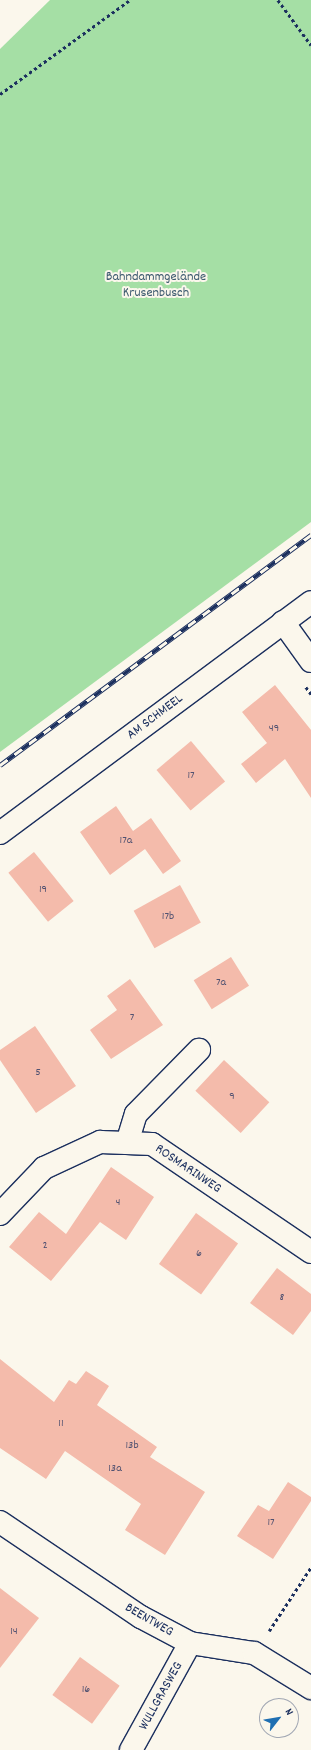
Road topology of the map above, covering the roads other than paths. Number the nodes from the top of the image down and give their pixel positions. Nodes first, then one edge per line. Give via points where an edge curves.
1 (311, 602) edge
2 (283, 622) junction
3 (311, 661) edge
4 (0, 833) edge
5 (199, 1050) dead end
6 (127, 1143) junction
7 (0, 1214) edge
8 (311, 1252) edge
9 (0, 1522) edge
10 (190, 1643) junction
11 (311, 1688) edge
12 (131, 1750) edge

1 - 2 street, AM SCHMEEL
2 - 3 street
2 - 4 street, AM SCHMEEL
5 - 6 street via 136,1114
6 - 7 street, ROSMARINWEG via 100,1142 44,1168
6 - 8 street, ROSMARINWEG via 152,1144
9 - 10 street, BEENTWEG via 141,1617
10 - 11 street, BEENTWEG via 254,1653
10 - 12 street, WULLGRASWEG

